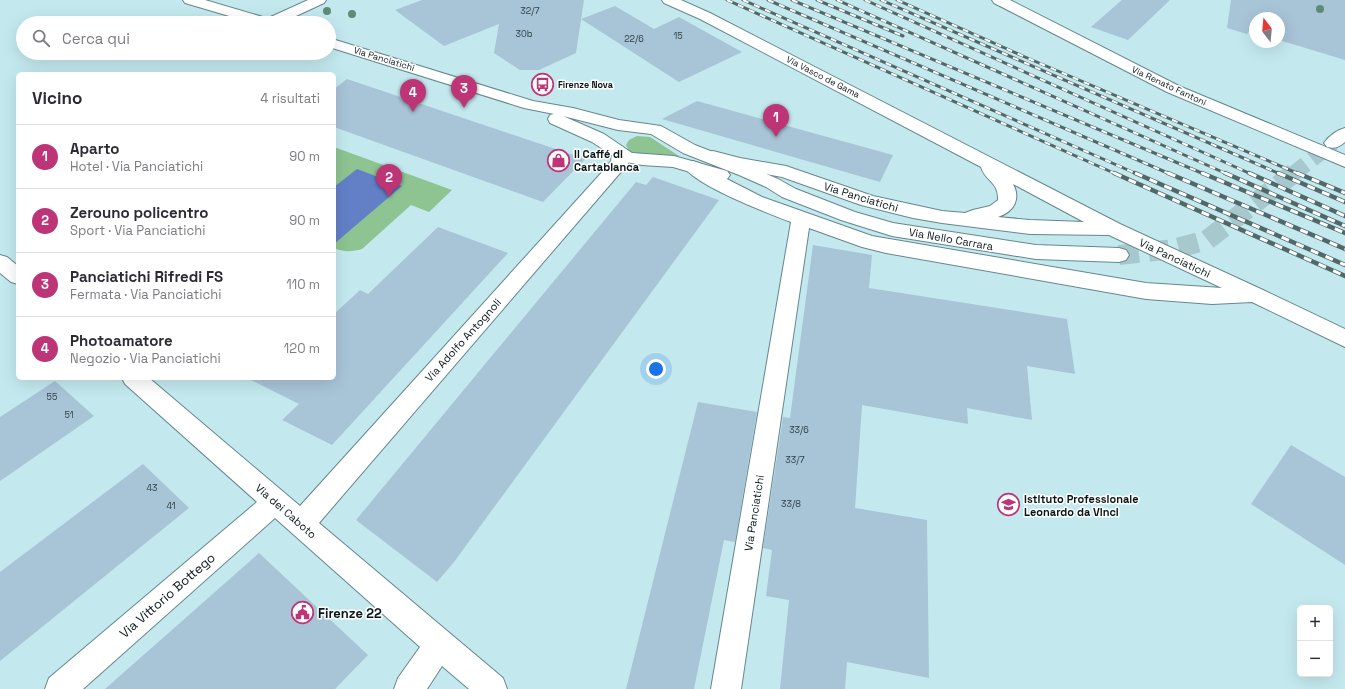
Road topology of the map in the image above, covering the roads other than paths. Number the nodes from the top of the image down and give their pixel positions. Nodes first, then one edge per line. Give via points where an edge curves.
1 (190, 0) edge
2 (319, 0) edge
3 (669, 0) edge
4 (999, 0) edge
5 (244, 16) edge
6 (284, 16) edge
7 (336, 44) edge
8 (530, 105) junction
9 (646, 128) junction
10 (621, 154) junction
11 (975, 157) junction
12 (691, 158) junction
13 (1345, 161) edge
14 (942, 217) junction
15 (801, 218) junction
16 (1113, 229) junction
17 (1119, 255) tunnel mouth
18 (1256, 295) junction
19 (1345, 339) edge
20 (135, 380) edge
21 (275, 502) junction
22 (301, 524) junction
23 (439, 644) junction
24 (60, 689) edge
25 (409, 689) edge
26 (492, 689) edge
27 (726, 689) edge

1 - 5 street
2 - 6 street
3 - 11 street, Via Vasco de Gama via 750,39
4 - 13 street, Via Renato Fantoni via 1173,89
7 - 8 street, Via Panciatichi
8 - 9 street, Via Panciatichi via 566,111 618,125
8 - 10 street, Via Panciatichi via 598,138
9 - 10 street via 628,131 620,137 617,148
9 - 12 street, Via Panciatichi via 660,132
10 - 12 street, Via Panciatichi via 637,160 666,161
10 - 22 street, Via Adolfo Antognoli via 620,162 610,174
11 - 14 street, Via Vasco de Gama via 1006,186 1008,197 1005,206 985,215
11 - 16 street, Via Vasco de Gama
12 - 14 street, Via Panciatichi via 739,163 786,172 890,207
12 - 15 street, Via Panciatichi via 708,178
12 - 17 street, Via Nello Carrara via 764,188 789,193 848,216 892,229 1036,252
14 - 16 street, Via Panciatichi via 1030,227
15 - 18 street, Via Panciatichi via 886,246 1146,291 1212,296
15 - 27 street, Via Panciatichi
16 - 18 street, Via Panciatichi
18 - 19 street
20 - 21 street, Via dei Caboto
21 - 22 street, Via dei Caboto
21 - 24 street, Via Vittorio Bottego
22 - 23 street, Via dei Caboto
23 - 25 street
23 - 26 street, Via dei Caboto

